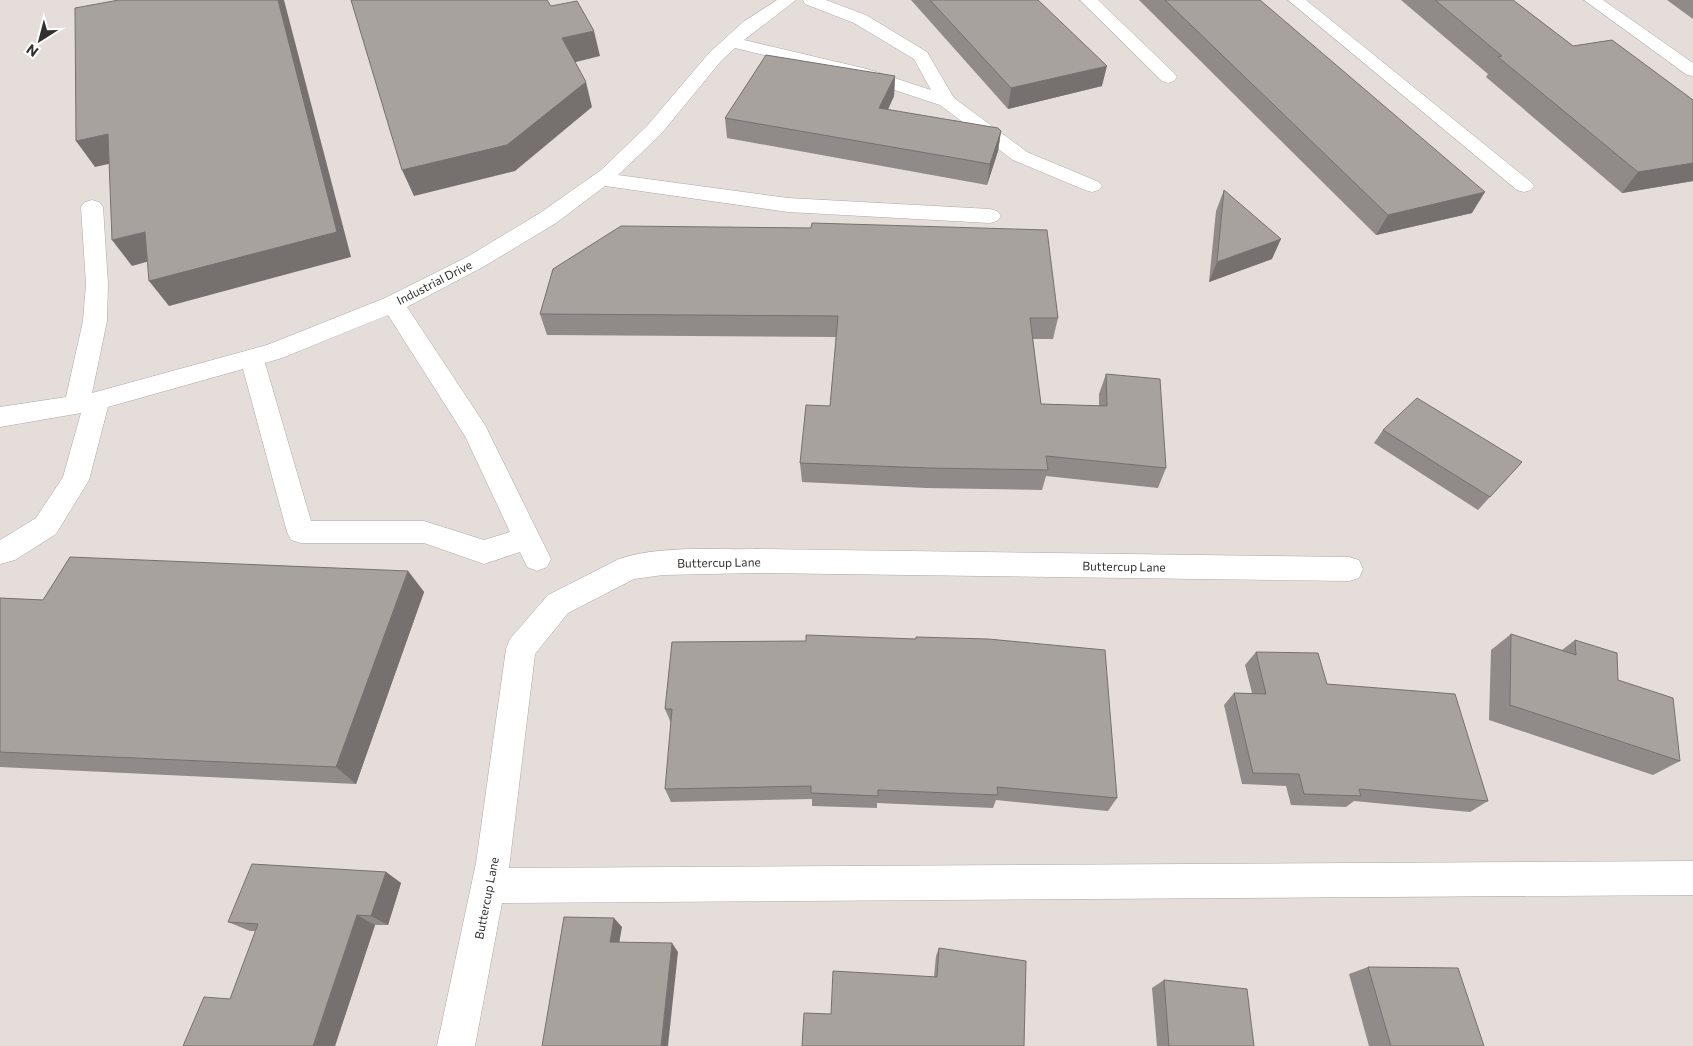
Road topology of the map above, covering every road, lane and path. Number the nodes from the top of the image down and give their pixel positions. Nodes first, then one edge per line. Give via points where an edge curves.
1 (788, 0) edge
2 (811, 0) edge
3 (853, 0) edge
4 (1088, 0) edge
5 (1296, 0) edge
6 (1592, 0) edge
7 (835, 9) junction
8 (731, 42) junction
9 (1693, 71) edge
10 (1168, 77) dead end
11 (947, 101) junction
12 (601, 179) junction
13 (1092, 186) dead end
14 (1524, 186) dead end
15 (92, 207) dead end
16 (990, 216) dead end
17 (393, 304) junction
18 (252, 358) junction
19 (87, 403) junction
20 (0, 417) edge
21 (0, 552) edge
22 (1349, 569) dead end
23 (1693, 878) edge
24 (489, 886) junction
25 (456, 1046) edge

1 - 8 street, Industrial Drive
2 - 7 street
3 - 7 street
4 - 10 street
5 - 14 street
6 - 9 street
7 - 11 street via 860,19 921,56
8 - 11 street via 861,73
8 - 12 street, Industrial Drive via 654,130
11 - 13 street via 1020,156
12 - 16 street via 788,205
12 - 17 street, Industrial Drive via 548,218 475,262
15 - 19 street via 97,284
17 - 18 street, Industrial Drive
17 - 18 street via 476,432 532,548 484,552 424,532 301,532
18 - 19 street, Industrial Drive
19 - 20 street, Industrial Drive
19 - 21 street via 76,480 46,526
22 - 24 street, Buttercup Lane via 757,561 663,563 629,568 558,604 521,649
23 - 24 street
24 - 25 street, Buttercup Lane

